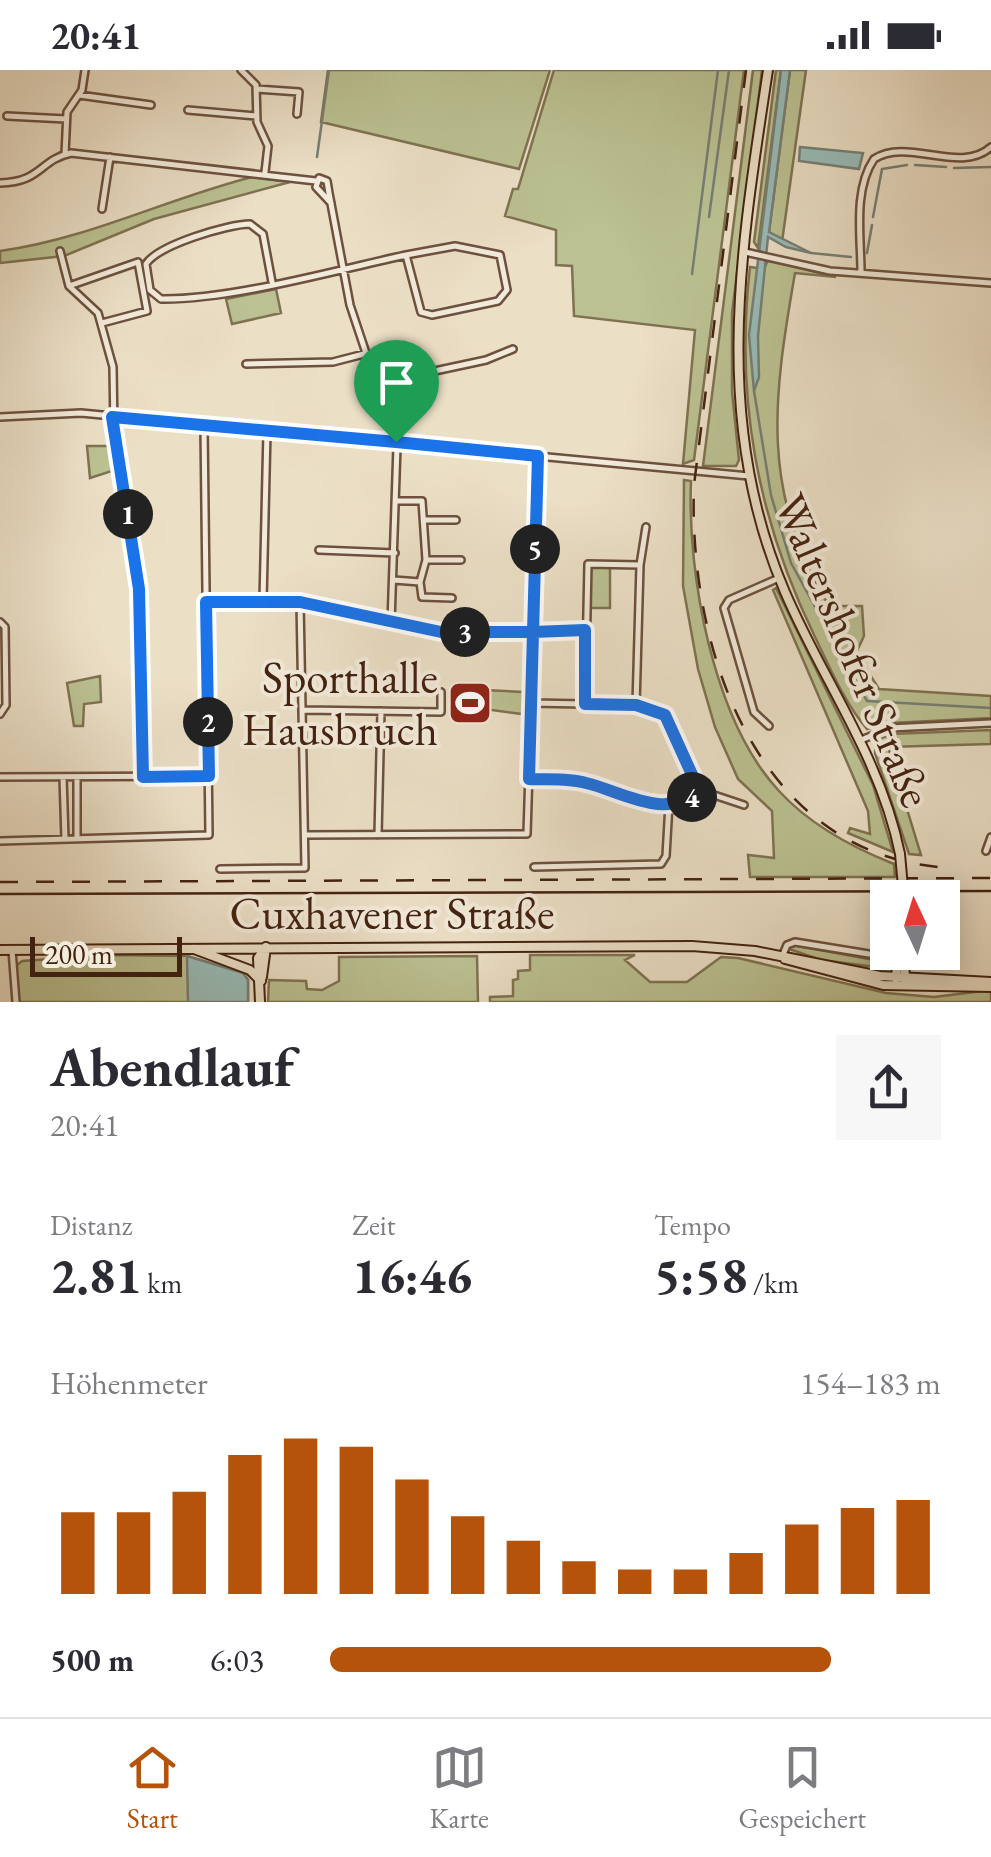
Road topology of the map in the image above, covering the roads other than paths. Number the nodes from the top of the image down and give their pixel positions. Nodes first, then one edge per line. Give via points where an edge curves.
1 (85, 70) edge
2 (241, 70) edge
3 (768, 70) edge
4 (257, 89) junction
5 (79, 95) junction
6 (150, 105) dead end
7 (188, 110) dead end
8 (297, 114) dead end
9 (7, 116) dead end
10 (256, 116) junction
11 (66, 119) junction
12 (991, 147) edge
13 (65, 154) junction
14 (110, 157) junction
15 (265, 173) junction
16 (316, 181) junction
17 (0, 183) edge
18 (331, 203) junction
19 (102, 209) dead end
20 (60, 251) dead end
21 (746, 252) junction
22 (406, 255) junction
23 (343, 268) junction
24 (861, 272) junction
25 (272, 282) junction
26 (991, 282) edge
27 (69, 286) junction
28 (102, 324) junction
29 (513, 349) dead end
30 (364, 354) junction
31 (246, 364) dead end
32 (374, 384) junction
33 (0, 417) edge
34 (112, 417) junction
35 (204, 427) junction
36 (266, 431) junction
37 (396, 442) junction
38 (538, 456) junction
39 (749, 476) junction
40 (396, 501) junction
41 (426, 520) junction
42 (456, 520) dead end
43 (646, 527) dead end
44 (319, 550) dead end
45 (394, 553) junction
46 (426, 560) junction
47 (462, 560) dead end
48 (640, 565) junction
49 (779, 578) junction
50 (394, 580) junction
51 (420, 582) junction
52 (452, 598) dead end
53 (263, 601) junction
54 (206, 602) junction
55 (300, 602) junction
56 (0, 622) edge
57 (391, 623) junction
58 (585, 630) junction
59 (533, 632) junction
60 (441, 692) dead end
61 (532, 703) junction
62 (585, 704) junction
63 (636, 705) junction
64 (304, 710) junction
65 (381, 711) junction
66 (0, 714) edge
67 (991, 724) edge
68 (769, 726) dead end
69 (861, 740) junction
70 (209, 776) junction
71 (0, 777) edge
72 (62, 777) junction
73 (77, 777) junction
74 (143, 777) junction
75 (529, 779) junction
76 (699, 790) junction
77 (669, 804) junction
78 (744, 805) dead end
79 (305, 835) junction
80 (378, 836) junction
81 (991, 837) edge
82 (66, 840) junction
83 (78, 840) junction
84 (0, 841) edge
85 (986, 851) dead end
86 (534, 867) dead end
87 (220, 869) dead end
88 (902, 880) edge
89 (186, 946) junction
90 (266, 947) junction
91 (0, 950) edge
92 (12, 950) junction
93 (870, 953) edge
94 (782, 957) junction
95 (900, 970) edge
96 (261, 981) junction
97 (900, 981) junction
98 (991, 984) edge
99 (16, 1002) edge
100 (260, 1002) edge

1 - 5 street
2 - 4 street
3 - 21 main road, Waltershofer Straße
4 - 8 street via 299,92
4 - 10 street
5 - 6 street
5 - 11 street
7 - 10 street
9 - 11 street
10 - 15 street via 268,146
11 - 13 street
12 - 24 street via 975,156 893,151 874,159 858,230
13 - 14 street
13 - 17 street via 27,181
14 - 15 street
14 - 19 street
15 - 16 street
16 - 18 street
16 - 18 street via 326,180
18 - 23 street
20 - 27 street
21 - 24 street
21 - 39 main road, Waltershofer Straße via 735,353
22 - 22 street via 455,246 500,255 507,290 498,301 421,312
22 - 23 street
23 - 25 street
23 - 30 street
24 - 26 street
25 - 25 street via 263,234 250,224 158,252 146,264 150,290 162,299
27 - 28 street via 96,309
27 - 28 street via 138,262 147,311
28 - 34 street via 114,375
29 - 32 street
30 - 31 street via 333,362
30 - 32 street
32 - 37 street
33 - 34 street
34 - 35 street
34 - 74 street via 139,589
35 - 36 street
35 - 54 street
36 - 37 street
36 - 53 street
37 - 38 street
37 - 40 street
38 - 39 street
38 - 59 street
39 - 49 main road, Waltershofer Straße
40 - 41 street via 422,501
40 - 45 street
41 - 42 street
41 - 46 street
43 - 48 street
44 - 45 street
45 - 50 street
46 - 47 street
46 - 51 street
48 - 58 street via 588,564
48 - 63 street
49 - 68 street via 724,608 754,712
49 - 69 main road, Waltershofer Straße
50 - 51 street
50 - 57 street
51 - 52 street via 422,597
53 - 54 street
53 - 55 street
54 - 70 street
55 - 57 street
55 - 64 street
56 - 66 street via 6,705
57 - 59 street via 441,632
58 - 59 street
58 - 62 street
59 - 61 street
60 - 65 street via 441,712
61 - 62 street
61 - 75 street
62 - 63 street
63 - 76 street via 665,715
64 - 65 street
64 - 79 street
65 - 80 street
67 - 69 street via 890,728
69 - 88 main road, Waltershofer Straße, bridge via 884,794
70 - 74 street
70 - 83 street via 208,837
71 - 72 street
72 - 73 street
72 - 82 street
73 - 74 street
73 - 83 street
75 - 77 street via 582,782
75 - 80 street via 524,837
76 - 77 street
76 - 78 street
77 - 86 street via 661,864
79 - 80 street
79 - 87 street via 300,871
81 - 85 street
82 - 83 street
82 - 84 street
89 - 90 main road, Cuxhavener Straße
89 - 92 main road, Cuxhavener Straße
89 - 96 main road via 250,970
90 - 94 main road, Cuxhavener Straße via 672,945
90 - 96 main road via 259,956
91 - 92 main road, Cuxhavener Straße
92 - 99 street
93 - 94 street, Cuxhavener Straße via 795,942
94 - 97 main road, Cuxhavener Straße via 834,976
95 - 97 main road
96 - 100 main road
97 - 98 main road, Cuxhavener Straße

